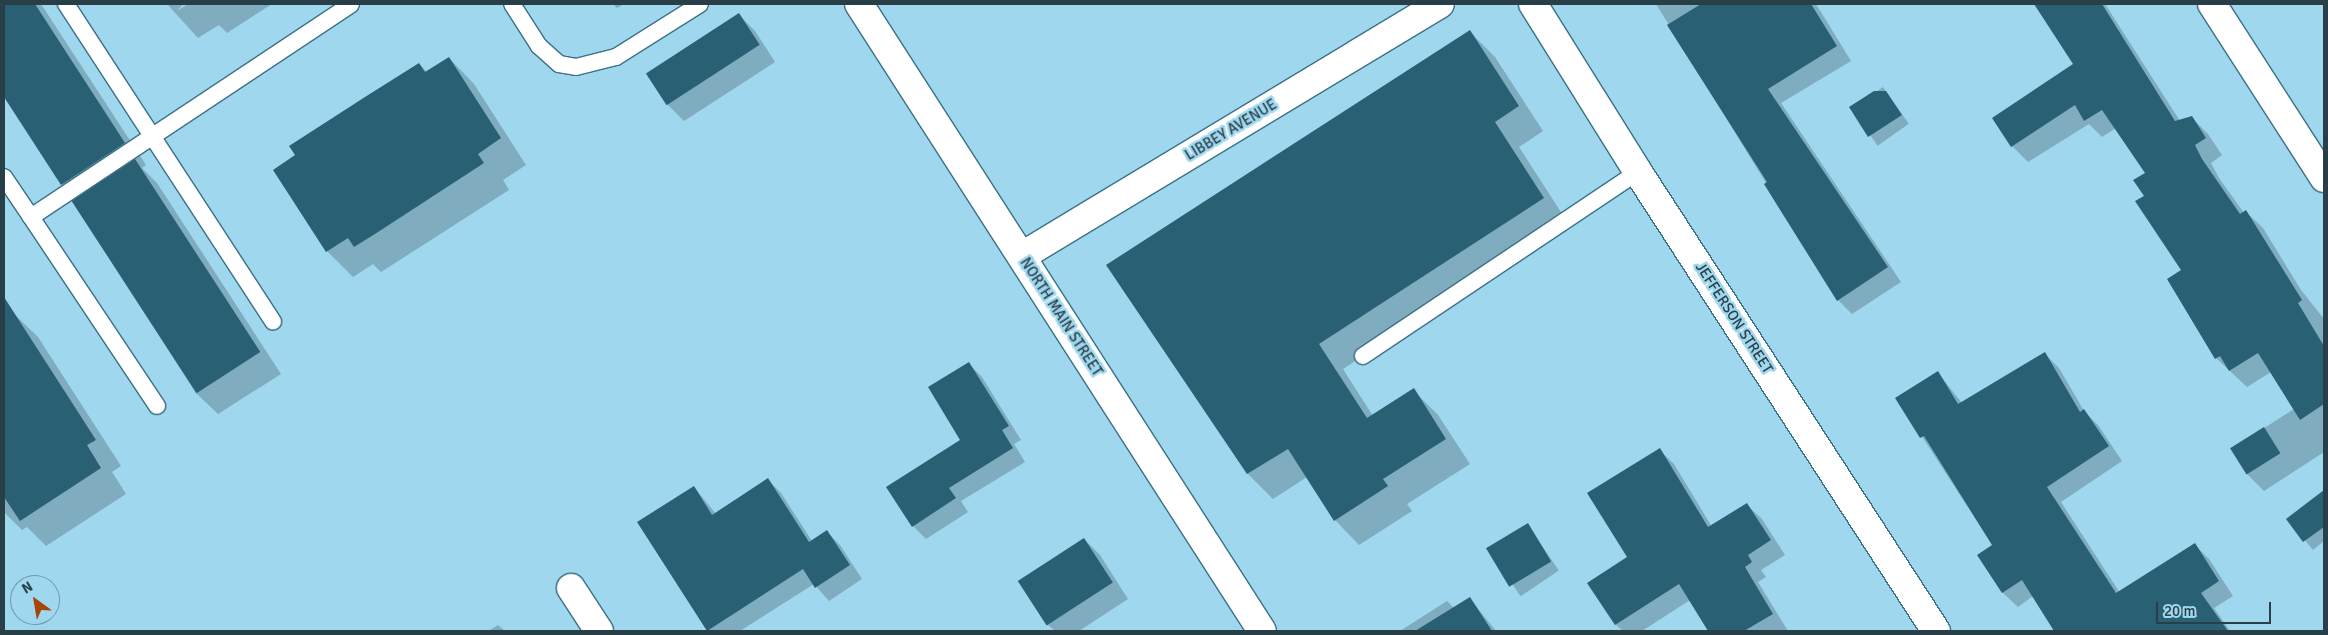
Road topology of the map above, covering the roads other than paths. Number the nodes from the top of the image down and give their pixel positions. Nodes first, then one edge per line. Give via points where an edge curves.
1 (66, 4) edge
2 (351, 4) edge
3 (512, 4) edge
4 (700, 4) edge
5 (859, 4) edge
6 (1440, 4) edge
7 (1533, 4) edge
8 (2212, 4) edge
9 (153, 136) junction
10 (1638, 172) junction
11 (4, 177) edge
12 (2324, 178) edge
13 (31, 217) junction
14 (1022, 256) junction
15 (273, 321) dead end
16 (1363, 356) dead end
17 (157, 406) dead end
18 (571, 588) dead end
19 (599, 631) edge
20 (1262, 631) edge
21 (1936, 631) edge

1 - 9 lane
2 - 9 lane
3 - 4 lane via 539,46 559,64 576,67 616,57
5 - 14 street, NORTH MAIN STREET
6 - 14 street, LIBBEY AVENUE
7 - 10 street, JEFFERSON STREET
8 - 12 street
9 - 13 lane
9 - 15 lane
10 - 16 lane
10 - 21 street, JEFFERSON STREET
11 - 13 lane
13 - 17 lane
14 - 20 street, NORTH MAIN STREET
18 - 19 street

